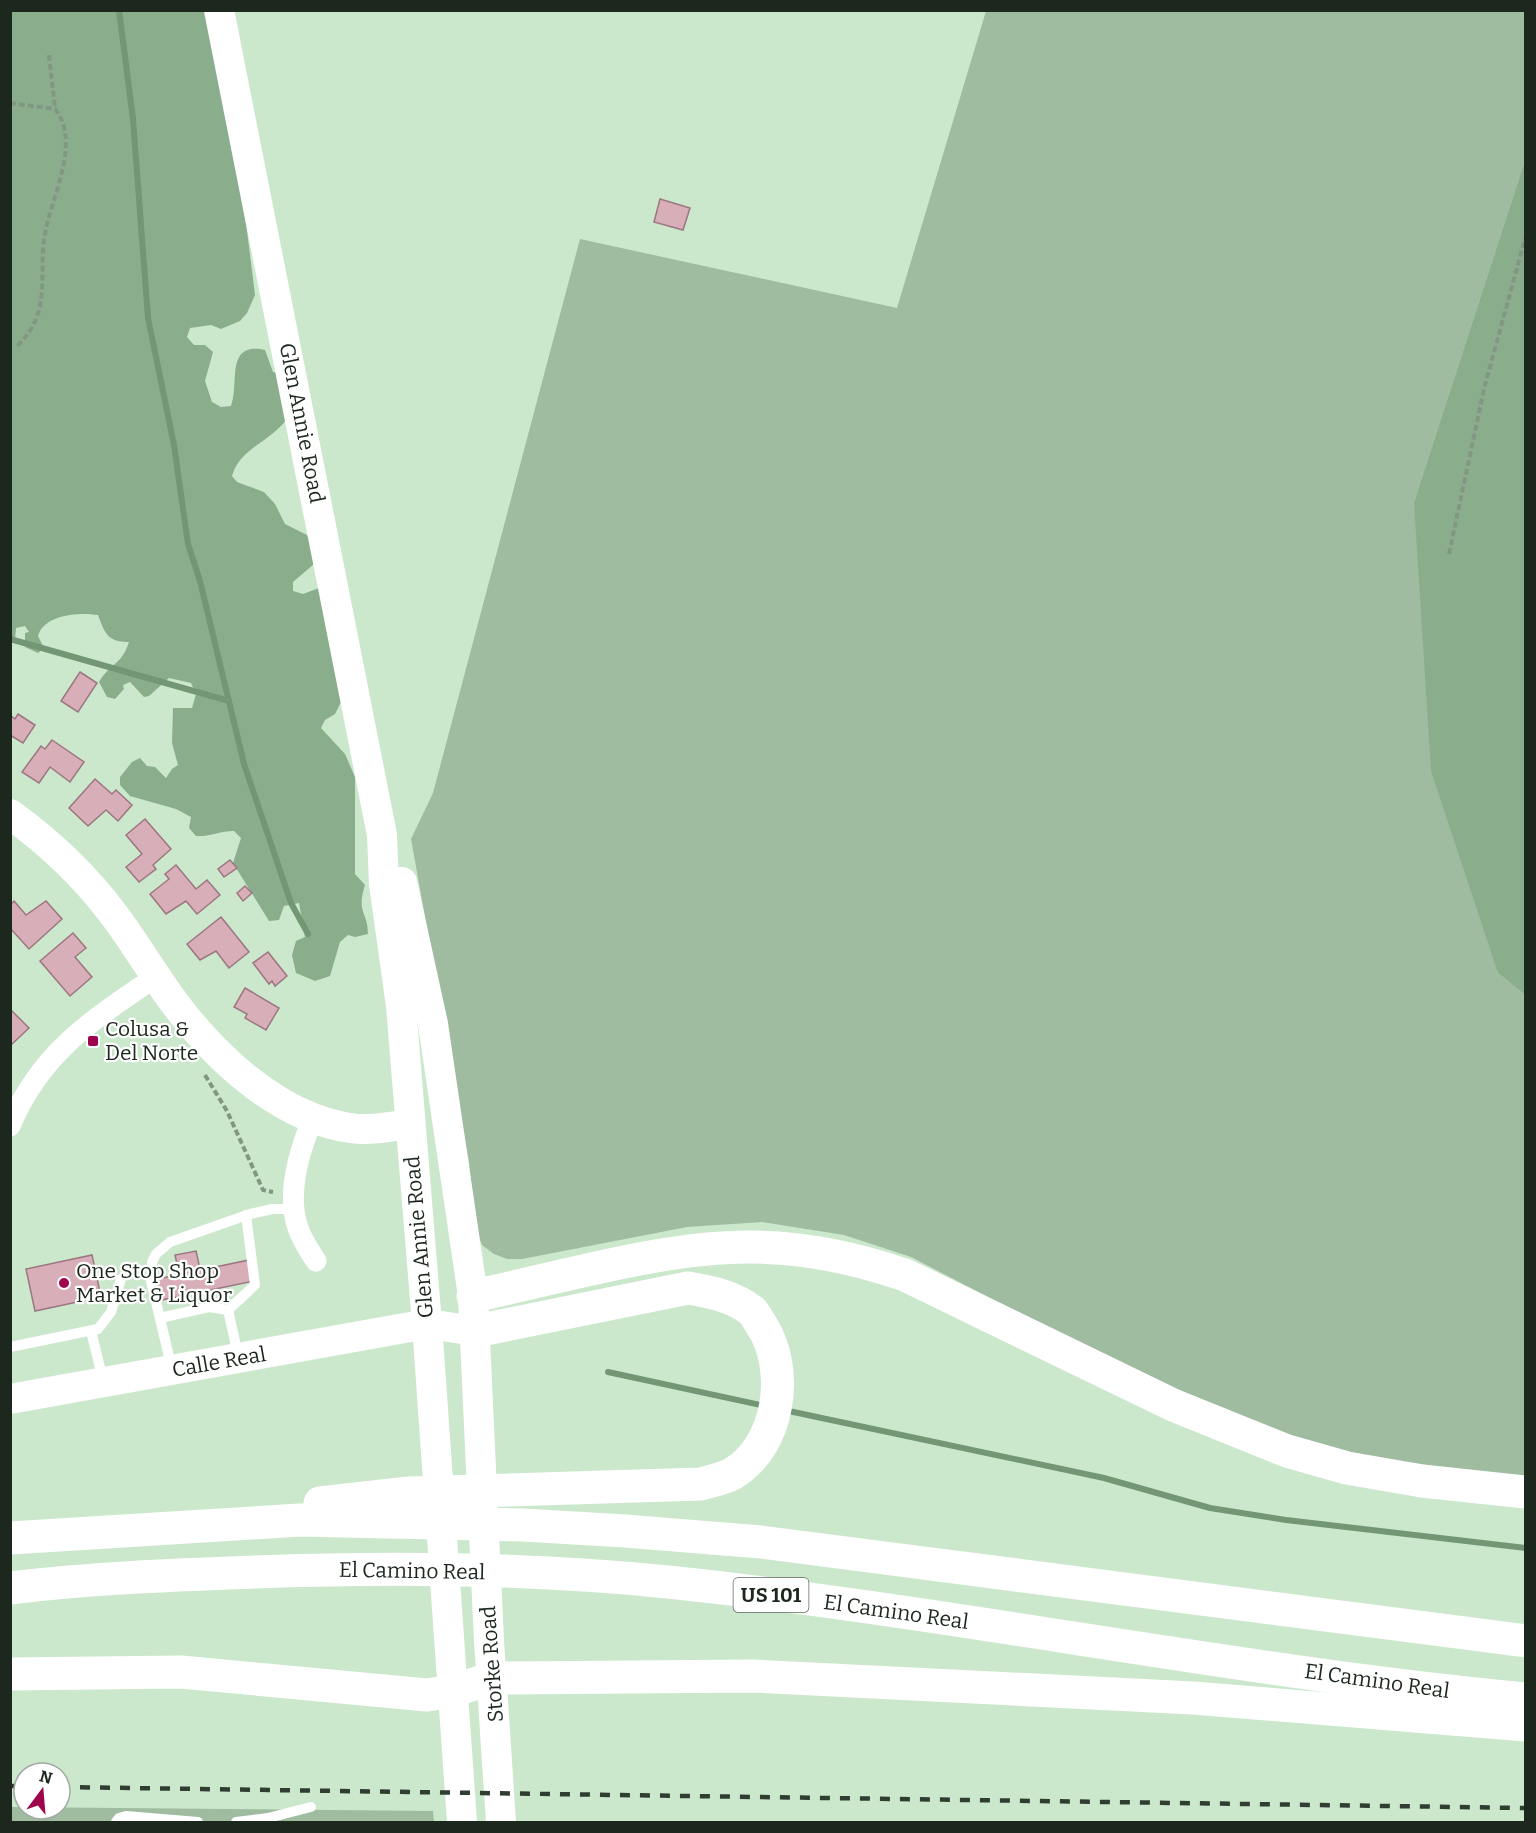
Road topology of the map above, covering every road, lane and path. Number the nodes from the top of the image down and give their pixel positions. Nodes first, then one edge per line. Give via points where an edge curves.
1 (219, 10) edge
2 (49, 55) dead end
3 (10, 103) edge
4 (55, 109) junction
5 (1526, 235) edge
6 (17, 346) dead end
7 (1449, 554) dead end
8 (10, 814) edge
9 (382, 835) junction
10 (157, 976) junction
11 (201, 1071) dead end
12 (15, 1105) edge
13 (313, 1118) junction
14 (409, 1124) junction
15 (10, 1126) edge
16 (273, 1192) dead end
17 (294, 1209) junction
18 (246, 1215) junction
19 (316, 1261) dead end
20 (121, 1279) dead end
21 (473, 1296) junction
22 (228, 1310) junction
23 (160, 1318) junction
24 (427, 1324) junction
25 (91, 1331) junction
26 (476, 1331) junction
27 (10, 1347) edge
28 (238, 1358) junction
29 (172, 1370) junction
30 (103, 1382) junction
31 (10, 1399) edge
32 (479, 1434) joint
33 (1526, 1492) edge
34 (63, 1533) junction
35 (10, 1538) edge
36 (10, 1588) edge
37 (448, 1639) joint
38 (1526, 1641) edge
39 (10, 1674) edge
40 (493, 1678) junction
41 (452, 1691) junction
42 (1526, 1699) edge
43 (1526, 1725) edge
44 (311, 1807) dead end
45 (116, 1822) edge
46 (198, 1822) edge
47 (236, 1822) edge
48 (462, 1822) edge
49 (501, 1822) edge

1 - 9 main road, Glen Annie Road
2 - 4 path
3 - 4 path
4 - 6 path via 64,127 64,151 45,231 45,271 39,310 29,334
5 - 7 path via 1484,389
8 - 10 main road via 39,835 85,880
9 - 14 main road, Glen Annie Road via 384,884 401,1006
9 - 21 main road, Glen Annie Road via 402,884 433,1024
10 - 12 street via 81,1029 55,1053
10 - 13 main road via 196,1030 230,1064 268,1094
11 - 16 path via 227,1111 263,1190
12 - 15 street
13 - 14 main road via 351,1128
13 - 17 street via 296,1177
14 - 24 main road, Glen Annie Road
17 - 18 lane
17 - 19 street via 297,1225
18 - 22 lane via 255,1285
18 - 23 lane via 170,1242 156,1254 151,1281
20 - 25 lane via 107,1319
21 - 24 main road
21 - 26 main road, Glen Annie Road
21 - 33 highway via 660,1256 751,1247 812,1251 863,1260 905,1275 1173,1405 1287,1451 1347,1468 1422,1481
22 - 23 lane via 209,1306
22 - 28 lane
23 - 29 lane
24 - 26 main road
24 - 28 main road, Calle Real
24 - 37 main road, Glen Annie Road
25 - 27 lane
25 - 30 lane
26 - 32 main road, Glen Annie Road
26 - 34 highway via 688,1288 721,1293 753,1312 768,1336 777,1361 777,1404 752,1456 732,1474 701,1484 409,1492
28 - 29 main road, Calle Real
29 - 30 main road, Calle Real
30 - 31 main road, Calle Real
32 - 40 main road, Storke Road
34 - 35 highway, US 101
34 - 38 highway, US 101 via 300,1520 511,1524 625,1531 761,1542
36 - 42 highway, El Camino Real / US 101 via 197,1574 322,1570 518,1572 666,1582 1012,1627 1429,1690
37 - 41 main road, Storke Road
39 - 41 highway via 181,1672 427,1695
40 - 41 highway
40 - 43 highway via 754,1676 1193,1698
40 - 49 main road, Storke Road
41 - 48 main road, Storke Road
44 - 47 lane
45 - 46 lane via 126,1816

